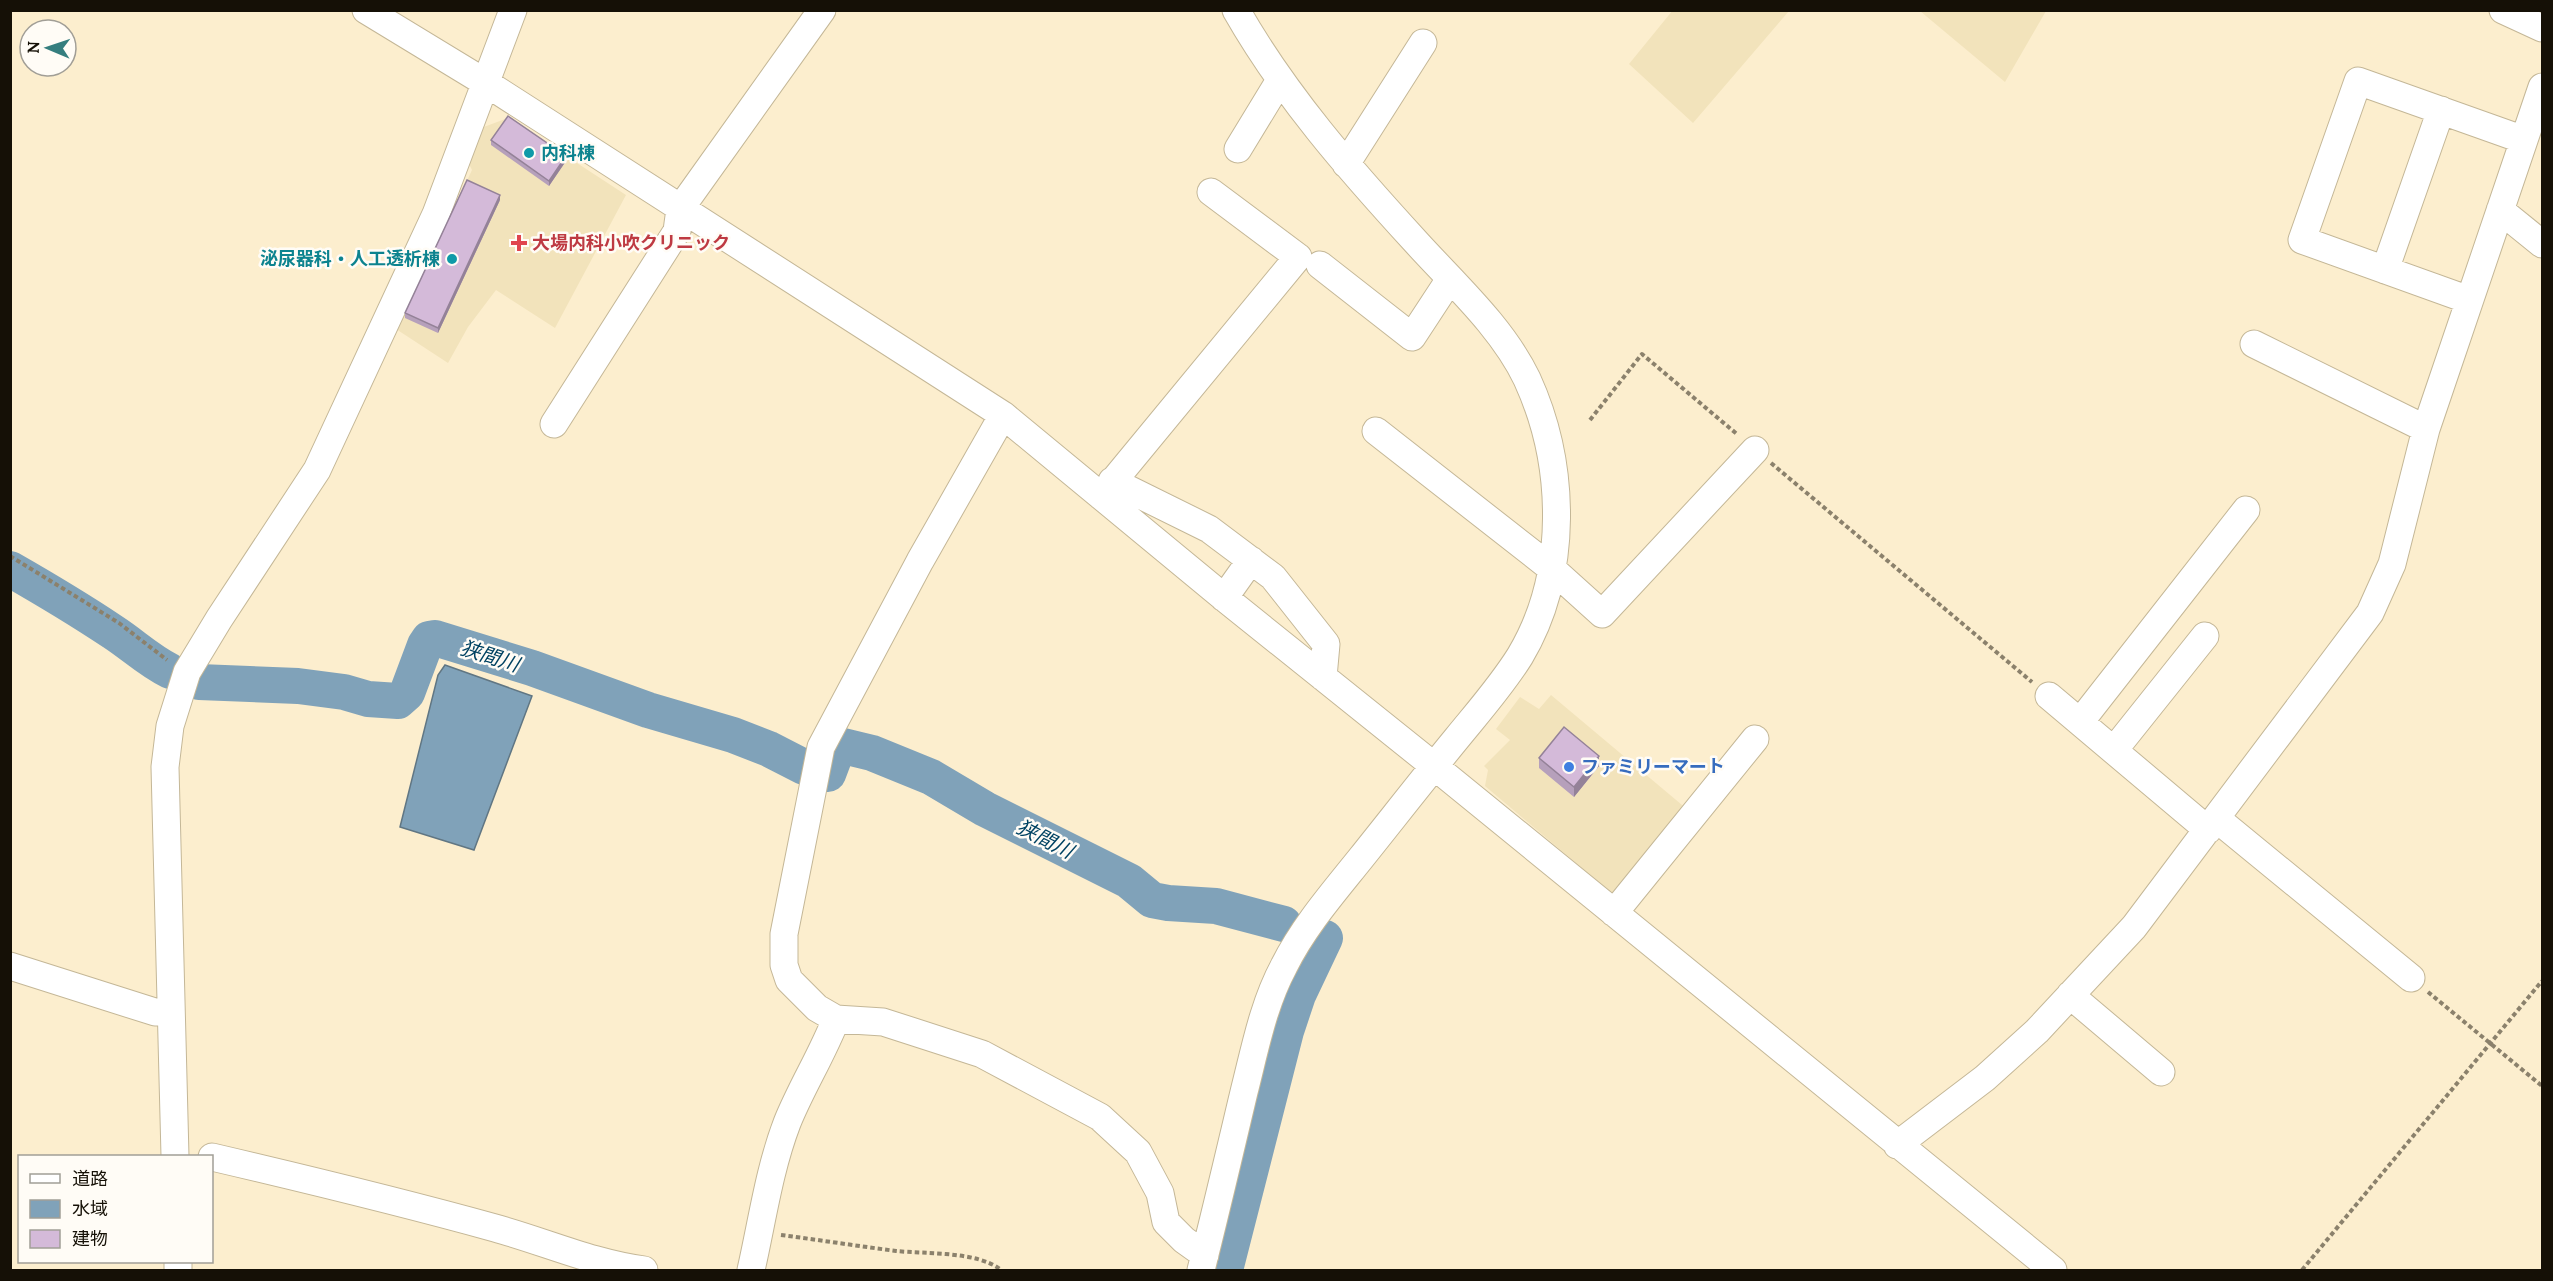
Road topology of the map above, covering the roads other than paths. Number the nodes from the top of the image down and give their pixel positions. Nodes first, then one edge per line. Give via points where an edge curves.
1 (366, 10) edge
2 (513, 10) edge
3 (822, 10) edge
4 (1236, 10) edge
5 (2503, 10) edge
6 (2542, 28) edge
7 (1423, 43) dead end
8 (1280, 80) junction
9 (486, 83) junction
10 (2542, 87) edge
11 (2441, 110) junction
12 (2524, 140) junction
13 (1238, 149) dead end
14 (1346, 164) junction
15 (1211, 192) dead end
16 (680, 209) junction
17 (2500, 210) junction
18 (2542, 244) edge
19 (1320, 265) dead end
20 (2385, 270) junction
21 (1450, 279) junction
22 (2469, 300) junction
23 (2254, 344) dead end
24 (1003, 415) junction
25 (554, 424) dead end
26 (2426, 429) junction
27 (1376, 431) dead end
28 (1755, 450) road end
29 (1106, 489) junction
30 (2246, 510) dead end
31 (1251, 560) junction
32 (1551, 568) junction
33 (1224, 598) junction
34 (2205, 636) dead end
35 (1323, 677) junction
36 (2049, 696) road end
37 (2080, 722) junction
38 (1755, 739) dead end
39 (2114, 750) junction
40 (1434, 766) junction
41 (2213, 824) junction
42 (1614, 913) junction
43 (10, 966) edge
44 (2411, 978) road end
45 (2070, 995) junction
46 (171, 1011) junction
47 (836, 1019) junction
48 (2161, 1072) dead end
49 (1897, 1145) junction
50 (175, 1153) edge
51 (193, 1155) edge
52 (213, 1157) edge
53 (1203, 1263) edge
54 (583, 1264) edge
55 (644, 1270) edge
56 (751, 1270) edge
57 (2053, 1270) edge

1 - 9 street
2 - 9 street
3 - 16 street
4 - 8 street
5 - 6 street
7 - 14 street
8 - 13 street
8 - 14 street
9 - 16 street
9 - 46 street via 436,214 317,470 187,672 170,726 165,767
10 - 12 street
11 - 12 street
11 - 20 street
11 - 20 street via 2358,81 2302,240
12 - 17 street
14 - 21 street
15 - 29 street via 1298,257
16 - 24 street
16 - 25 street via 677,231
17 - 18 street
17 - 22 street
19 - 21 street via 1412,337
20 - 22 street
21 - 32 street via 1509,348 1539,409 1554,468 1556,519
22 - 26 street
23 - 26 street
24 - 29 street
24 - 47 street via 821,747 784,934 784,965 789,980 802,995
26 - 41 street via 2392,564 2370,613
27 - 32 street
28 - 32 street via 1602,614
29 - 31 street via 1209,529
29 - 33 street
30 - 37 street
31 - 33 street
31 - 35 street via 1273,577 1326,644
32 - 40 street via 1542,608 1520,654
33 - 35 street
34 - 39 street
35 - 40 street
36 - 37 street
37 - 39 street
38 - 42 street
39 - 41 street
40 - 42 street
40 - 53 street via 1308,925 1270,994
41 - 44 street
41 - 45 street via 2134,927
42 - 49 street
43 - 46 street via 155,1012
45 - 48 street
45 - 49 street via 1985,1078
46 - 50 street
47 - 53 street via 883,1022 982,1054 1100,1117 1138,1152 1160,1193 1166,1222
47 - 56 street via 787,1122
49 - 57 street
50 - 51 street
52 - 54 street via 502,1230
54 - 55 street

